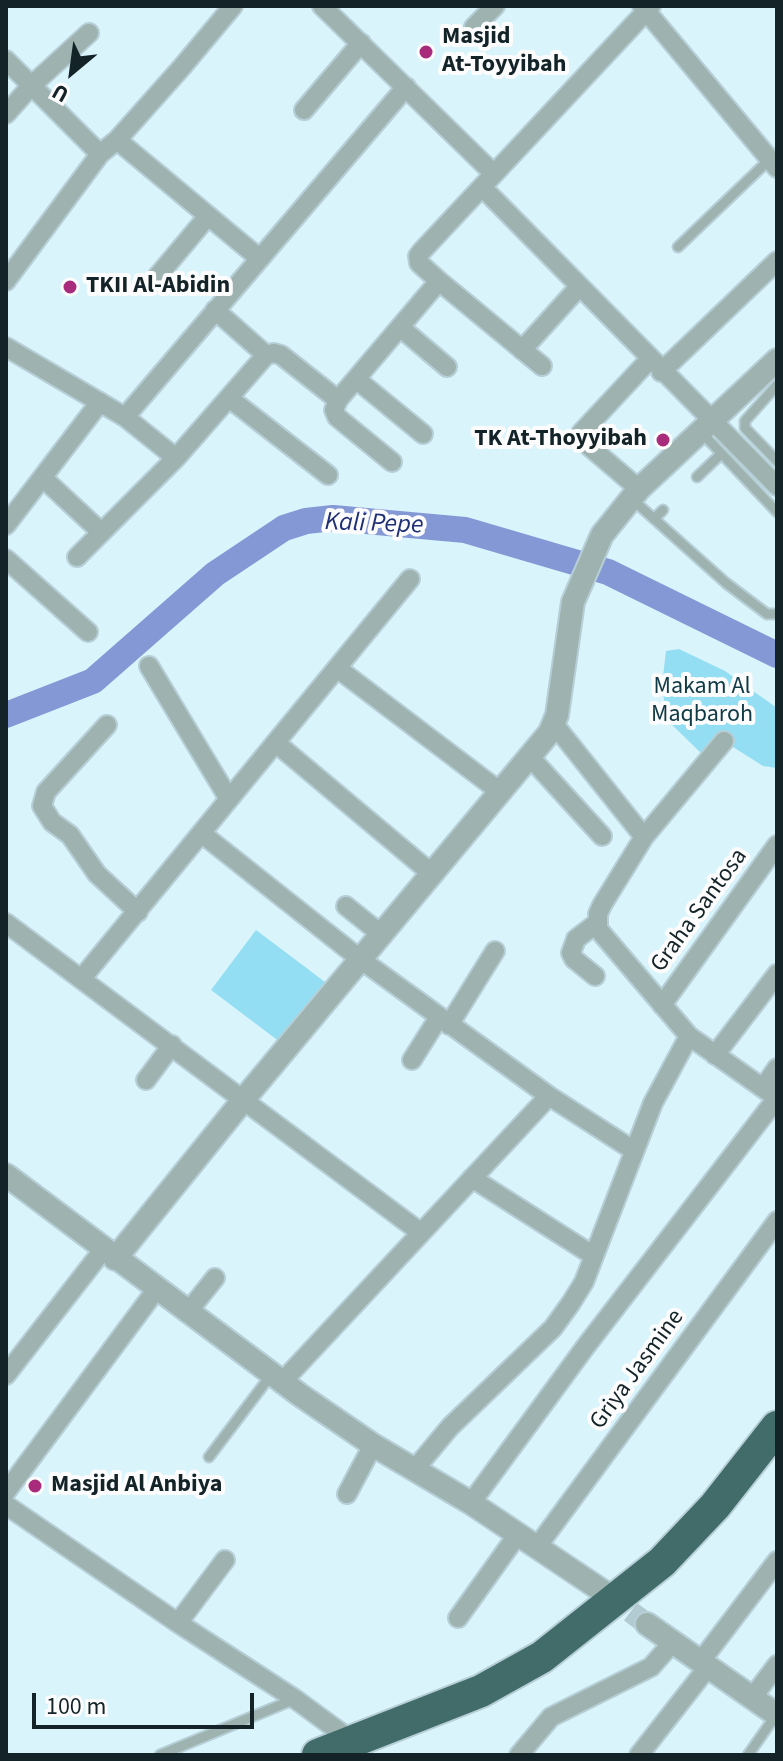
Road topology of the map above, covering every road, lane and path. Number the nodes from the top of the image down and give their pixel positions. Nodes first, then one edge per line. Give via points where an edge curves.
1 (233, 6) edge
2 (322, 6) edge
3 (495, 6) edge
4 (647, 8) edge
5 (474, 27) dead end
6 (89, 33) dead end
7 (361, 43) junction
8 (6, 60) edge
9 (31, 86) junction
10 (406, 87) junction
11 (304, 110) dead end
12 (6, 114) edge
13 (117, 140) junction
14 (100, 154) junction
15 (773, 164) edge
16 (488, 181) junction
17 (208, 216) junction
18 (678, 247) dead end
19 (259, 258) junction
20 (777, 261) edge
21 (6, 281) edge
22 (439, 281) junction
23 (151, 284) dead end
24 (579, 287) junction
25 (215, 310) junction
26 (401, 328) junction
27 (6, 347) edge
28 (522, 350) junction
29 (266, 355) junction
30 (777, 360) edge
31 (542, 366) dead end
32 (656, 366) junction
33 (447, 367) dead end
34 (356, 379) junction
35 (777, 385) edge
36 (229, 398) junction
37 (338, 400) junction
38 (100, 402) junction
39 (125, 417) junction
40 (706, 427) junction
41 (423, 434) dead end
42 (721, 454) junction
43 (176, 458) junction
44 (777, 461) edge
45 (392, 462) dead end
46 (328, 475) dead end
47 (697, 477) dead end
48 (43, 478) junction
49 (777, 486) edge
50 (635, 493) junction
51 (663, 510) dead end
52 (777, 512) edge
53 (654, 519) junction
54 (6, 525) edge
55 (101, 532) junction
56 (77, 557) dead end
57 (6, 559) edge
58 (410, 579) dead end
59 (777, 614) edge
60 (88, 632) dead end
61 (149, 666) dead end
62 (337, 668) junction
63 (554, 724) junction
64 (107, 725) dead end
65 (724, 741) dead end
66 (276, 743) junction
67 (529, 756) junction
68 (499, 791) junction
69 (229, 799) junction
70 (201, 833) junction
71 (602, 836) dead end
72 (644, 837) junction
73 (777, 845) edge
74 (431, 873) junction
75 (346, 906) dead end
76 (138, 912) junction
77 (6, 923) edge
78 (597, 923) junction
79 (381, 934) junction
80 (495, 951) dead end
81 (360, 959) junction
82 (777, 974) edge
83 (595, 976) dead end
84 (82, 978) junction
85 (662, 1005) junction
86 (444, 1021) junction
87 (689, 1036) junction
88 (172, 1045) junction
89 (715, 1055) junction
90 (412, 1060) dead end
91 (777, 1068) edge
92 (146, 1080) dead end
93 (772, 1094) edge
94 (549, 1096) junction
95 (244, 1099) junction
96 (633, 1150) junction
97 (6, 1175) edge
98 (472, 1178) junction
99 (777, 1221) edge
100 (420, 1232) junction
101 (109, 1254) junction
102 (594, 1256) junction
103 (215, 1278) dead end
104 (156, 1290) junction
105 (187, 1313) junction
106 (6, 1375) edge
107 (276, 1378) junction
108 (777, 1427) edge
109 (373, 1445) junction
110 (777, 1456) edge
111 (209, 1457) dead end
112 (415, 1469) junction
113 (6, 1492) edge
114 (347, 1494) dead end
115 (471, 1503) junction
116 (6, 1505) edge
117 (527, 1540) junction
118 (225, 1560) dead end
119 (777, 1561) edge
120 (604, 1592) tunnel mouth
121 (458, 1618) dead end
122 (178, 1623) junction
123 (647, 1624) tunnel mouth
124 (673, 1642) junction
125 (705, 1664) junction
126 (777, 1665) edge
127 (752, 1698) junction
128 (295, 1699) junction
129 (777, 1715) edge
130 (340, 1732) dead end
131 (160, 1755) edge
132 (318, 1755) edge
133 (379, 1755) edge
134 (519, 1755) edge
135 (639, 1755) edge
136 (748, 1755) edge

1 - 13 street
2 - 7 street
3 - 5 street
4 - 15 street
4 - 16 street
6 - 9 street
7 - 10 street
7 - 11 street
8 - 9 street
9 - 12 street
9 - 14 street
10 - 16 street
10 - 19 street
13 - 14 street
13 - 17 street
14 - 21 street
15 - 18 lane
16 - 22 street via 418,256
16 - 24 street
17 - 19 street
17 - 23 street
19 - 25 street
20 - 32 street
22 - 26 street
22 - 28 street
24 - 28 street
24 - 32 street
25 - 29 street
25 - 39 street
26 - 33 street
26 - 34 street
27 - 38 street
28 - 31 street
29 - 36 street
29 - 37 street via 281,355
30 - 40 street
32 - 40 street
32 - 50 street via 581,433
34 - 37 street
34 - 41 street
35 - 44 lane via 745,421 745,428
36 - 43 street
36 - 46 street
37 - 45 street via 337,417
38 - 39 street
38 - 48 street
39 - 43 street
40 - 42 lane
40 - 49 street
40 - 50 street
42 - 47 lane
42 - 52 lane
43 - 55 street
48 - 54 street
48 - 55 street
50 - 53 lane
50 - 63 street via 593,551 573,602
51 - 53 lane
53 - 59 lane via 726,583 767,614
55 - 56 street
57 - 60 street
58 - 62 street
61 - 69 street
62 - 66 street
62 - 68 street
63 - 67 street
63 - 72 street
64 - 76 street via 46,792 42,806 97,874
65 - 72 street
66 - 69 street
66 - 74 street
67 - 68 street
67 - 71 street
68 - 74 street
69 - 70 street
70 - 76 street
70 - 81 street
72 - 78 street via 602,905
73 - 85 street, Graha Santosa
74 - 79 street
75 - 79 street
76 - 84 street
77 - 84 street
78 - 83 street via 576,939 571,953
78 - 85 street
79 - 81 street
80 - 86 street
81 - 86 street
81 - 95 street
82 - 89 street
84 - 88 street
85 - 87 street
86 - 90 street
86 - 94 street
87 - 89 street
87 - 96 street
88 - 92 street
88 - 95 street
89 - 93 street
91 - 93 street
93 - 115 street
94 - 96 street
94 - 98 street
95 - 100 street
95 - 101 street
96 - 102 street
97 - 101 street
98 - 100 street
98 - 102 street
99 - 117 street, Griya Jasmine
100 - 107 street
101 - 104 street
101 - 106 street
102 - 112 street via 584,1282 553,1328 450,1427
103 - 105 street
104 - 105 street
104 - 113 street
105 - 107 street
107 - 109 street
107 - 111 lane
108 - 132 highway via 715,1506 662,1562 542,1657 481,1691
109 - 112 street
109 - 114 street
110 - 133 highway via 678,1572 569,1662 494,1704
112 - 115 street
115 - 117 street
116 - 122 street
117 - 120 street
117 - 121 street, Griya Jasmine
118 - 122 street
119 - 125 street
122 - 128 street
123 - 124 street
124 - 125 street
124 - 134 street via 651,1667 551,1717
125 - 127 street
125 - 135 street
126 - 127 street
127 - 129 street
128 - 130 street
128 - 131 lane
129 - 136 lane

